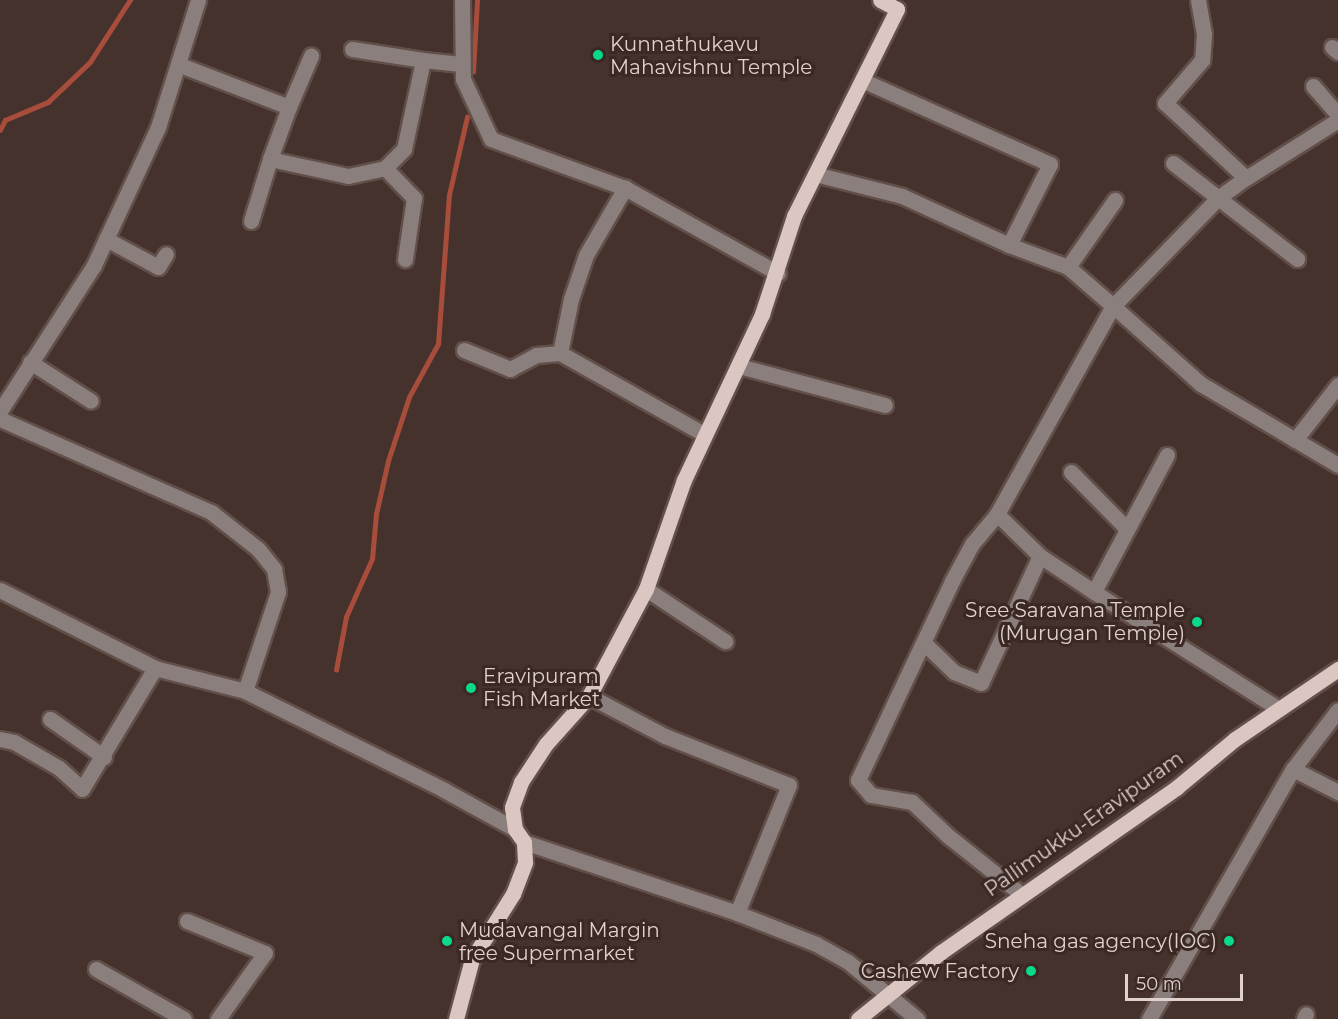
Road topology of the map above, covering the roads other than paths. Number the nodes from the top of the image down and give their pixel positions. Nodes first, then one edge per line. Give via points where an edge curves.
1 (198, 0) edge
2 (462, 0) edge
3 (880, 0) edge
4 (1198, 0) edge
5 (900, 4) edge
6 (352, 50) dead end
7 (311, 56) dead end
8 (423, 60) junction
9 (461, 64) junction
10 (180, 65) junction
11 (862, 80) junction
12 (1313, 86) dead end
13 (289, 107) junction
14 (1338, 115) edge
15 (1338, 120) edge
16 (270, 159) junction
17 (1173, 163) dead end
18 (385, 168) junction
19 (815, 174) junction
20 (1246, 178) junction
21 (625, 188) junction
22 (1218, 198) junction
23 (1115, 200) dead end
24 (251, 221) dead end
25 (106, 240) junction
26 (1009, 245) junction
27 (166, 254) dead end
28 (405, 259) dead end
29 (1297, 259) dead end
30 (1068, 267) junction
31 (778, 273) junction
32 (1113, 306) junction
33 (464, 350) dead end
34 (560, 353) junction
35 (30, 362) junction
36 (739, 366) junction
37 (1338, 385) edge
38 (91, 401) dead end
39 (885, 405) dead end
40 (0, 411) edge
41 (0, 418) edge
42 (704, 434) junction
43 (1294, 440) junction
44 (1167, 455) dead end
45 (1338, 465) edge
46 (1071, 472) dead end
47 (997, 514) junction
48 (1127, 529) junction
49 (1040, 556) junction
50 (646, 589) junction
51 (0, 590) edge
52 (1094, 592) junction
53 (725, 641) dead end
54 (924, 643) junction
55 (155, 668) junction
56 (1338, 669) edge
57 (245, 691) junction
58 (589, 696) junction
59 (1279, 709) junction
60 (1338, 710) edge
61 (50, 719) dead end
62 (0, 739) edge
63 (104, 757) junction
64 (1293, 769) junction
65 (1338, 792) edge
66 (520, 836) junction
67 (1021, 894) junction
68 (737, 913) junction
69 (188, 921) dead end
70 (96, 969) dead end
71 (888, 993) junction
72 (184, 1019) edge
73 (218, 1019) edge
74 (456, 1019) edge
75 (858, 1019) edge
76 (917, 1019) edge
77 (1149, 1019) edge

1 - 10 street
2 - 9 street
3 - 5 main road
4 - 20 street via 1204,34 1202,60 1165,103
5 - 11 main road
6 - 8 street
7 - 13 street
8 - 9 street
8 - 18 street via 404,149
9 - 21 street via 463,79 491,139
10 - 13 street
10 - 25 street via 158,127
11 - 19 main road
11 - 26 street via 1050,164
12 - 14 street
13 - 16 street
15 - 20 street
16 - 18 street via 332,175
16 - 24 street
17 - 22 street
18 - 28 street via 414,198
19 - 26 street via 902,196
19 - 31 main road via 794,216
20 - 22 street
21 - 31 street
21 - 34 street via 586,255
22 - 29 street
22 - 32 street
23 - 30 street
25 - 27 street via 158,267
25 - 35 street via 94,265
26 - 30 street
30 - 32 street
31 - 36 main road
32 - 43 street via 1201,384
32 - 47 street
33 - 34 street via 510,369 536,355
34 - 42 street
35 - 38 street
35 - 40 street
36 - 39 street
36 - 42 main road
37 - 43 street
41 - 57 street via 211,512 258,549 274,569 278,592
42 - 50 main road
43 - 45 street
44 - 48 street
46 - 48 street
47 - 49 street
47 - 54 street via 972,544
48 - 52 street
49 - 52 street
49 - 54 street via 981,683 954,672
50 - 53 street
50 - 58 main road
51 - 55 street
52 - 59 street
54 - 67 street via 858,780 871,795 912,802
55 - 57 street
55 - 63 street
56 - 59 main road, Pallimukku-Eravipuram
57 - 66 street via 444,790
58 - 66 main road via 546,744 521,782 512,807
58 - 68 street via 665,736 789,785
59 - 67 main road, Pallimukku-Eravipuram via 1176,788
60 - 64 street
61 - 63 street
62 - 63 street via 14,742 59,768 82,789
64 - 65 street
64 - 77 street
66 - 68 street
66 - 74 main road via 525,862 513,894 472,959
67 - 71 main road, Pallimukku-Eravipuram
68 - 71 street via 816,944 847,961
69 - 73 street via 265,953
70 - 72 street
71 - 75 main road, Pallimukku-Eravipuram
71 - 76 street

